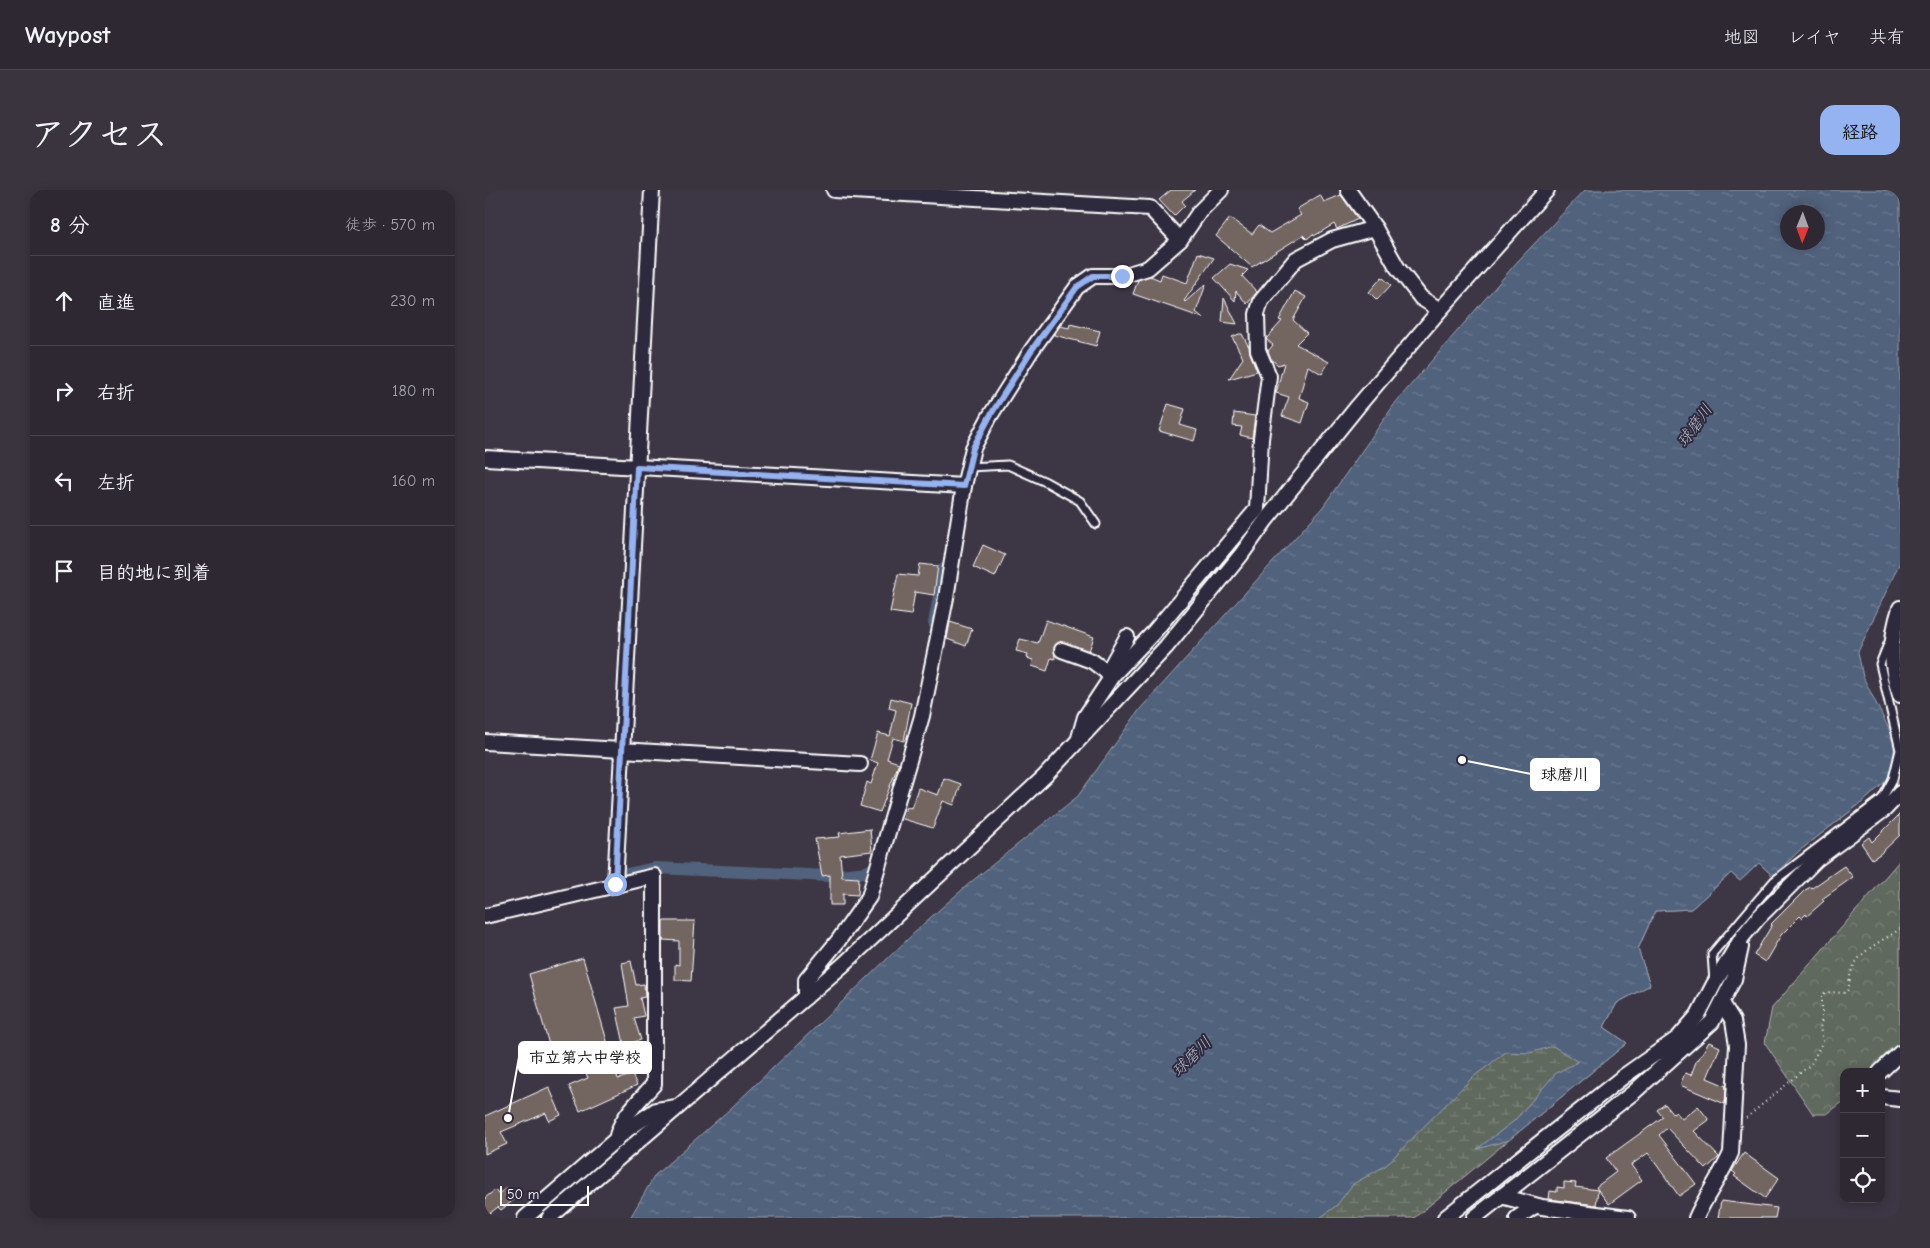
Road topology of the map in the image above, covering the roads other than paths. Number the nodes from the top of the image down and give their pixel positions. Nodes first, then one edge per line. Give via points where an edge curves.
1 (652, 190) edge
2 (834, 190) edge
3 (1221, 190) edge
4 (1348, 190) edge
5 (1547, 190) edge
6 (1375, 228) junction
7 (1179, 240) junction
8 (1440, 310) junction
9 (485, 458) edge
10 (637, 467) junction
11 (968, 467) junction
12 (964, 486) junction
13 (1096, 524) dead end
14 (1900, 608) edge
15 (1892, 634) junction
16 (1127, 637) dead end
17 (1062, 650) dead end
18 (1110, 674) junction
19 (1900, 695) edge
20 (1078, 740) junction
21 (485, 742) edge
22 (622, 750) junction
23 (860, 764) dead end
24 (1900, 793) edge
25 (615, 884) junction
26 (485, 916) edge
27 (1743, 936) junction
28 (1714, 984) junction
29 (806, 997) junction
30 (1722, 1003) junction
31 (1900, 1053) edge
32 (1884, 1068) edge
33 (1885, 1097) edge
34 (1900, 1099) edge
35 (677, 1107) junction
36 (616, 1140) junction
37 (1501, 1196) junction
38 (1535, 1206) junction
39 (525, 1218) edge
40 (549, 1218) edge
41 (1445, 1218) edge
42 (1474, 1218) edge
43 (1517, 1218) edge
44 (1628, 1218) edge
45 (1695, 1218) edge

1 - 10 street
2 - 7 street via 1150,208
3 - 7 street via 1200,211
4 - 6 street
5 - 8 street
6 - 8 street via 1397,267 1421,298
6 - 18 street via 1332,240 1295,259 1261,301 1257,314 1258,350 1269,376 1257,509 1153,632
7 - 11 street via 1148,268 1122,276 1093,276 1077,287 990,416 973,448
8 - 20 street via 1357,406 1166,647
9 - 10 street
10 - 12 street
10 - 22 street
11 - 12 street
11 - 13 lane via 1008,465 1080,501
12 - 29 street via 922,716 869,897 839,941 806,980
14 - 15 street
15 - 19 street via 1891,655
15 - 28 lane via 1880,664 1900,750 1893,779 1882,799 1774,881 1712,954
16 - 18 street
17 - 18 street via 1092,661
18 - 20 street via 1085,717
20 - 29 street via 1045,776 915,899
21 - 22 street
22 - 23 street
22 - 25 street
24 - 27 street via 1885,809 1817,860
25 - 26 street
25 - 36 street via 654,876 654,1084 619,1127
27 - 28 street
27 - 30 street via 1734,979
28 - 41 street via 1698,1015 1677,1038 1623,1076
29 - 35 street
30 - 37 street via 1712,1022 1634,1092
30 - 45 street via 1733,1021 1737,1045 1731,1152
31 - 32 street
33 - 34 street
35 - 36 street via 656,1110
35 - 40 street
36 - 39 street
37 - 38 street
37 - 42 street
38 - 43 street
38 - 44 street

